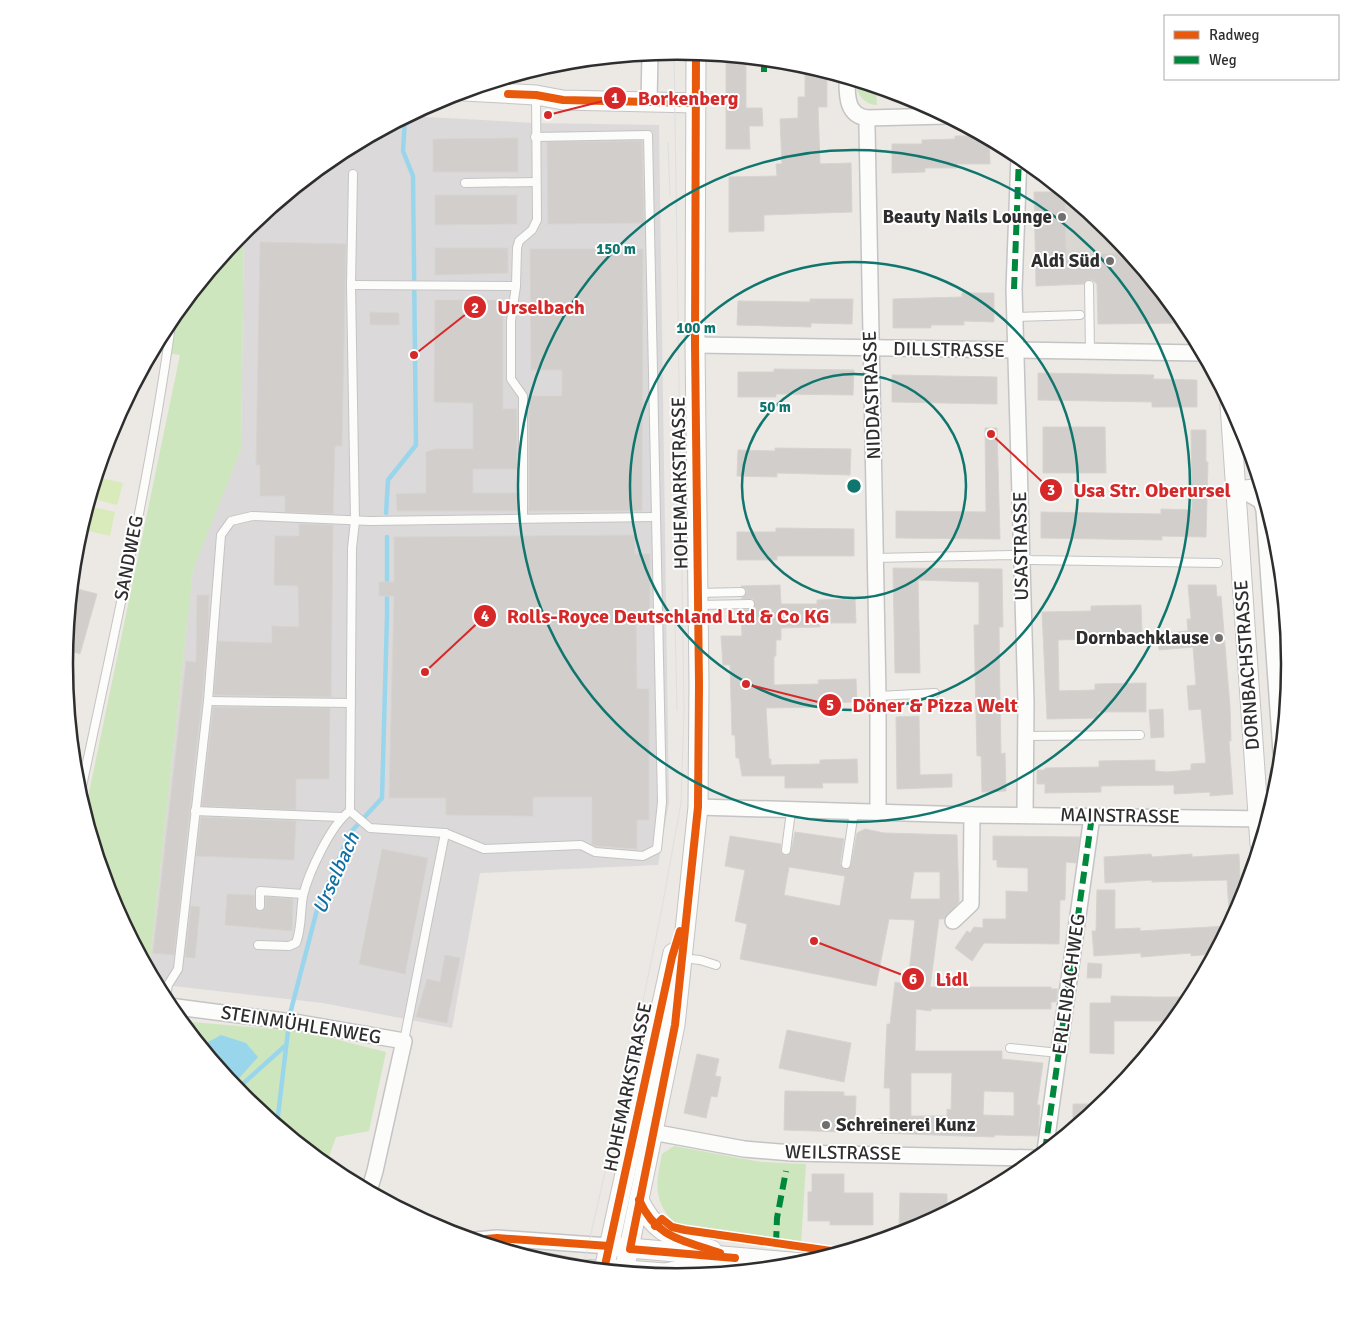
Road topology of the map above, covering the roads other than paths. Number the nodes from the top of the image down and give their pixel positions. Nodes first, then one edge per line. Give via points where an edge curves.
1 (696, 60) edge
2 (650, 61) edge
3 (848, 85) edge
4 (483, 92) edge
5 (536, 95) junction
6 (695, 102) junction
7 (649, 103) junction
8 (931, 116) edge
9 (867, 118) junction
10 (535, 137) junction
11 (1019, 166) edge
12 (353, 174) dead end
13 (465, 182) dead end
14 (536, 182) junction
15 (351, 285) junction
16 (1089, 285) dead end
17 (516, 286) junction
18 (1080, 314) dead end
19 (1014, 316) junction
20 (170, 337) edge
21 (695, 345) junction
22 (870, 349) junction
23 (1015, 351) junction
24 (1090, 352) junction
25 (1194, 353) edge
26 (1231, 424) edge
27 (1253, 484) edge
28 (1235, 486) junction
29 (1257, 498) edge
30 (655, 517) junction
31 (523, 518) junction
32 (354, 521) junction
33 (1270, 549) edge
34 (1021, 556) junction
35 (875, 558) junction
36 (1218, 563) dead end
37 (741, 592) dead end
38 (698, 599) junction
39 (750, 604) dead end
40 (1278, 606) edge
41 (1281, 671) edge
42 (935, 693) dead end
43 (878, 696) junction
44 (208, 701) junction
45 (351, 703) junction
46 (1140, 735) dead end
47 (1026, 736) junction
48 (84, 777) edge
49 (698, 807) junction
50 (195, 811) junction
51 (791, 811) junction
52 (854, 812) junction
53 (878, 812) junction
54 (1262, 813) edge
55 (353, 814) junction
56 (972, 815) junction
57 (1024, 815) junction
58 (1092, 816) junction
59 (341, 817) junction
60 (1260, 818) edge
61 (445, 833) junction
62 (786, 850) dead end
63 (846, 864) dead end
64 (303, 894) junction
65 (260, 906) dead end
66 (954, 921) dead end
67 (258, 945) dead end
68 (678, 958) junction
69 (716, 966) dead end
70 (167, 988) edge
71 (180, 1008) edge
72 (404, 1041) junction
73 (1010, 1048) dead end
74 (1059, 1053) junction
75 (652, 1132) junction
76 (1045, 1143) edge
77 (1024, 1158) edge
78 (371, 1184) edge
79 (639, 1200) junction
80 (492, 1238) edge
81 (609, 1246) junction
82 (630, 1249) junction
83 (605, 1264) edge
84 (734, 1265) edge
85 (625, 1266) edge
86 (717, 1267) edge

1 - 6 street, HOHEMARKSTRASSE
2 - 7 street
3 - 9 street via 850,108
4 - 5 street
5 - 7 street via 563,100
5 - 10 lane
6 - 7 street
6 - 21 street, HOHEMARKSTRASSE
8 - 9 street
9 - 22 street, NIDDASTRASSE
10 - 14 lane
10 - 30 lane via 648,135
11 - 19 street, USASTRASSE
12 - 15 lane
13 - 14 lane
14 - 17 lane via 537,220 532,230 519,241
15 - 17 lane
15 - 32 lane
16 - 24 lane
17 - 31 lane via 511,321 511,378 523,396
18 - 19 lane
19 - 23 street, USASTRASSE
20 - 48 lane, SANDWEG via 133,541
21 - 22 street, DILLSTRASSE
21 - 38 street, HOHEMARKSTRASSE
22 - 23 street, DILLSTRASSE
22 - 35 street, NIDDASTRASSE
23 - 24 street, DILLSTRASSE
23 - 34 street, USASTRASSE
24 - 25 street, DILLSTRASSE
26 - 28 street, DORNBACHSTRASSE
27 - 28 lane
28 - 29 street, DORNBACHSTRASSE
28 - 54 street, DORNBACHSTRASSE
30 - 31 lane
30 - 61 lane via 662,802 657,848 643,856 595,852 581,844 484,849
31 - 32 lane
32 - 44 lane via 252,516 231,521 221,535
32 - 45 lane
33 - 40 street, DORNBACHSTRASSE
34 - 35 lane
34 - 36 lane via 1031,560
34 - 47 street, USASTRASSE
35 - 43 street, NIDDASTRASSE
37 - 38 lane
38 - 39 lane
38 - 49 street, HOHEMARKSTRASSE
40 - 41 street, DORNBACHSTRASSE
42 - 43 lane
43 - 53 street, NIDDASTRASSE
44 - 45 lane
44 - 50 lane
45 - 55 lane
46 - 47 lane
47 - 57 street, USASTRASSE
49 - 51 street, MAINSTRASSE
49 - 68 street, HOHEMARKSTRASSE
50 - 59 lane
50 - 70 lane via 178,969
51 - 52 street, MAINSTRASSE
51 - 62 lane
52 - 53 street, MAINSTRASSE
52 - 63 lane
53 - 56 street, MAINSTRASSE
55 - 59 lane
55 - 61 lane via 370,828
56 - 57 street, MAINSTRASSE
56 - 66 street via 971,904
57 - 58 street, MAINSTRASSE
58 - 60 street, MAINSTRASSE
58 - 74 street, ERLENBACHWEG
59 - 64 lane via 326,840
61 - 72 lane
64 - 65 lane via 260,891
64 - 67 lane via 296,943 289,946
68 - 69 lane via 700,960
68 - 75 street, HOHEMARKSTRASSE via 675,1025
68 - 81 street, HOHEMARKSTRASSE
71 - 72 street, STEINMÜHLENWEG
72 - 78 street
73 - 74 lane
74 - 76 street, ERLENBACHWEG
75 - 77 street, WEILSTRASSE via 744,1149 792,1153
75 - 79 street, HOHEMARKSTRASSE
79 - 82 street, HOHEMARKSTRASSE
79 - 84 street via 646,1216 666,1234
80 - 81 street
81 - 82 street
81 - 83 street, HOHEMARKSTRASSE
82 - 84 street
82 - 85 street, HOHEMARKSTRASSE
84 - 86 street

